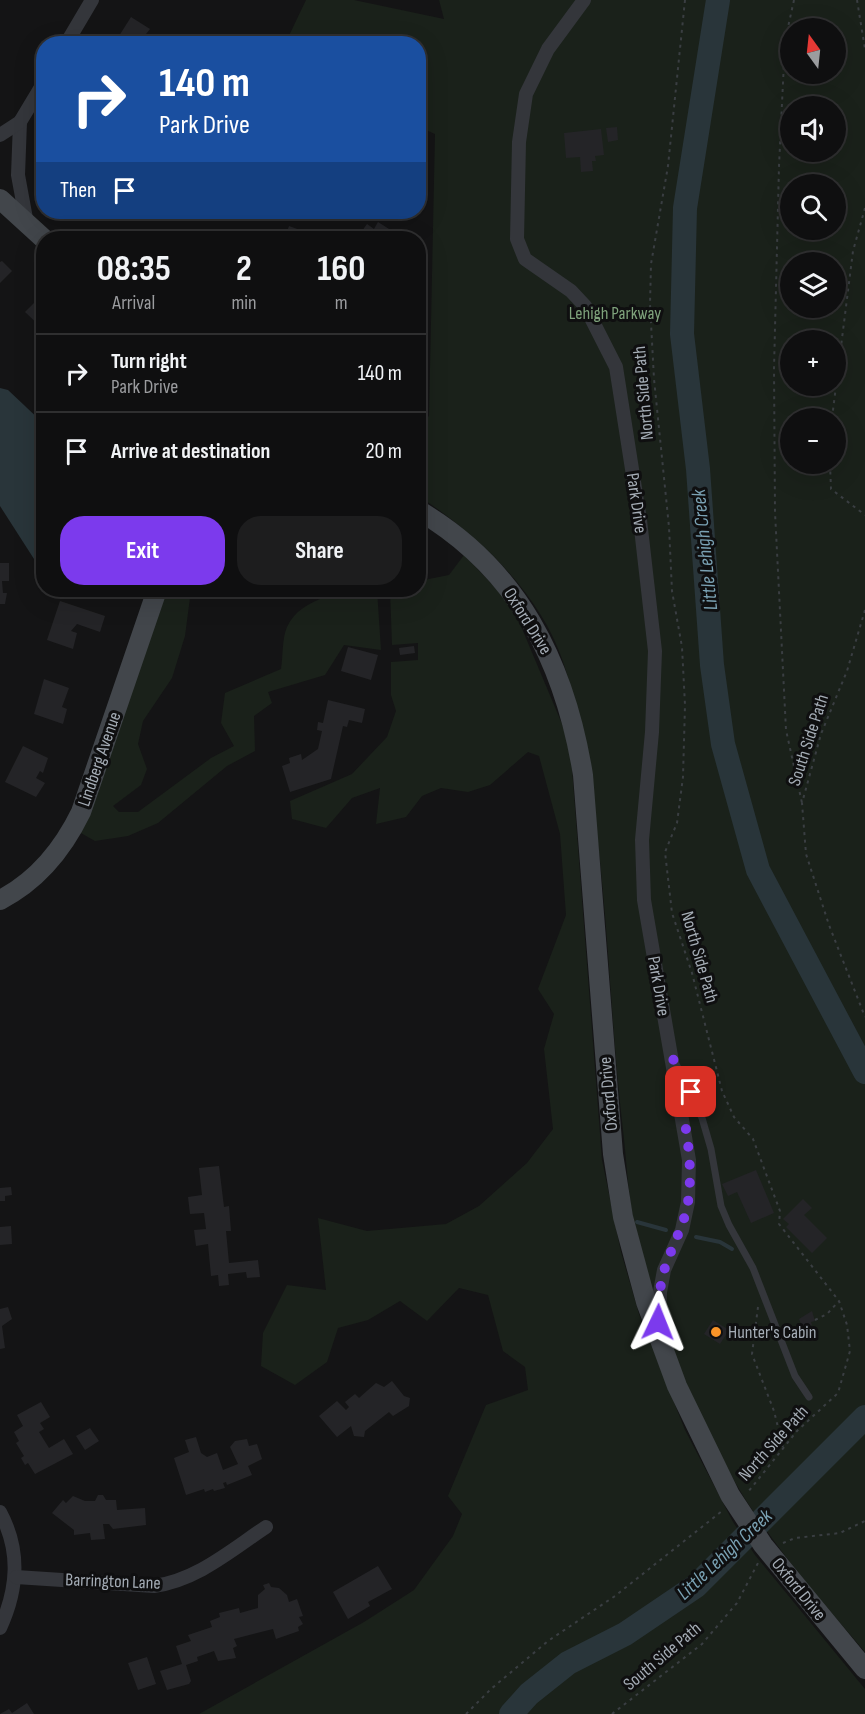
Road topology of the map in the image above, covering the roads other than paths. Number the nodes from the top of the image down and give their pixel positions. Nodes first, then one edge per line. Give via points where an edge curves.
1 (92, 0) edge
2 (584, 0) edge
3 (71, 36) edge
4 (36, 95) edge
5 (20, 122) junction
6 (0, 135) edge
7 (0, 199) edge
8 (27, 224) junction
9 (36, 232) edge
10 (426, 516) edge
11 (155, 597) edge
12 (0, 900) edge
13 (673, 1059) junction
14 (662, 1347) junction
15 (809, 1397) dead end
16 (0, 1512) edge
17 (266, 1527) dead end
18 (16, 1577) junction
19 (0, 1628) edge
20 (865, 1669) edge

1 - 3 street
2 - 13 street, Park Drive via 548,49 526,94 519,142 518,239 525,259 571,291 585,306 616,367 656,651 641,864
4 - 5 street
5 - 6 street
5 - 8 street via 18,175
7 - 8 main road
8 - 9 main road
10 - 14 main road, Oxford Drive via 454,535 502,581 538,633 566,693 583,775 613,1154 629,1243
11 - 12 main road, Lindberg Avenue via 77,820 50,861 26,884
13 - 14 street, Park Drive via 690,1181 682,1230 660,1292 658,1322
13 - 15 lane, Park Drive via 702,1118 721,1206 764,1294 795,1376
14 - 20 main road, Oxford Drive via 717,1470 746,1521
16 - 18 street via 14,1554
17 - 18 street, Barrington Lane via 196,1573 171,1583 154,1586
18 - 19 street

